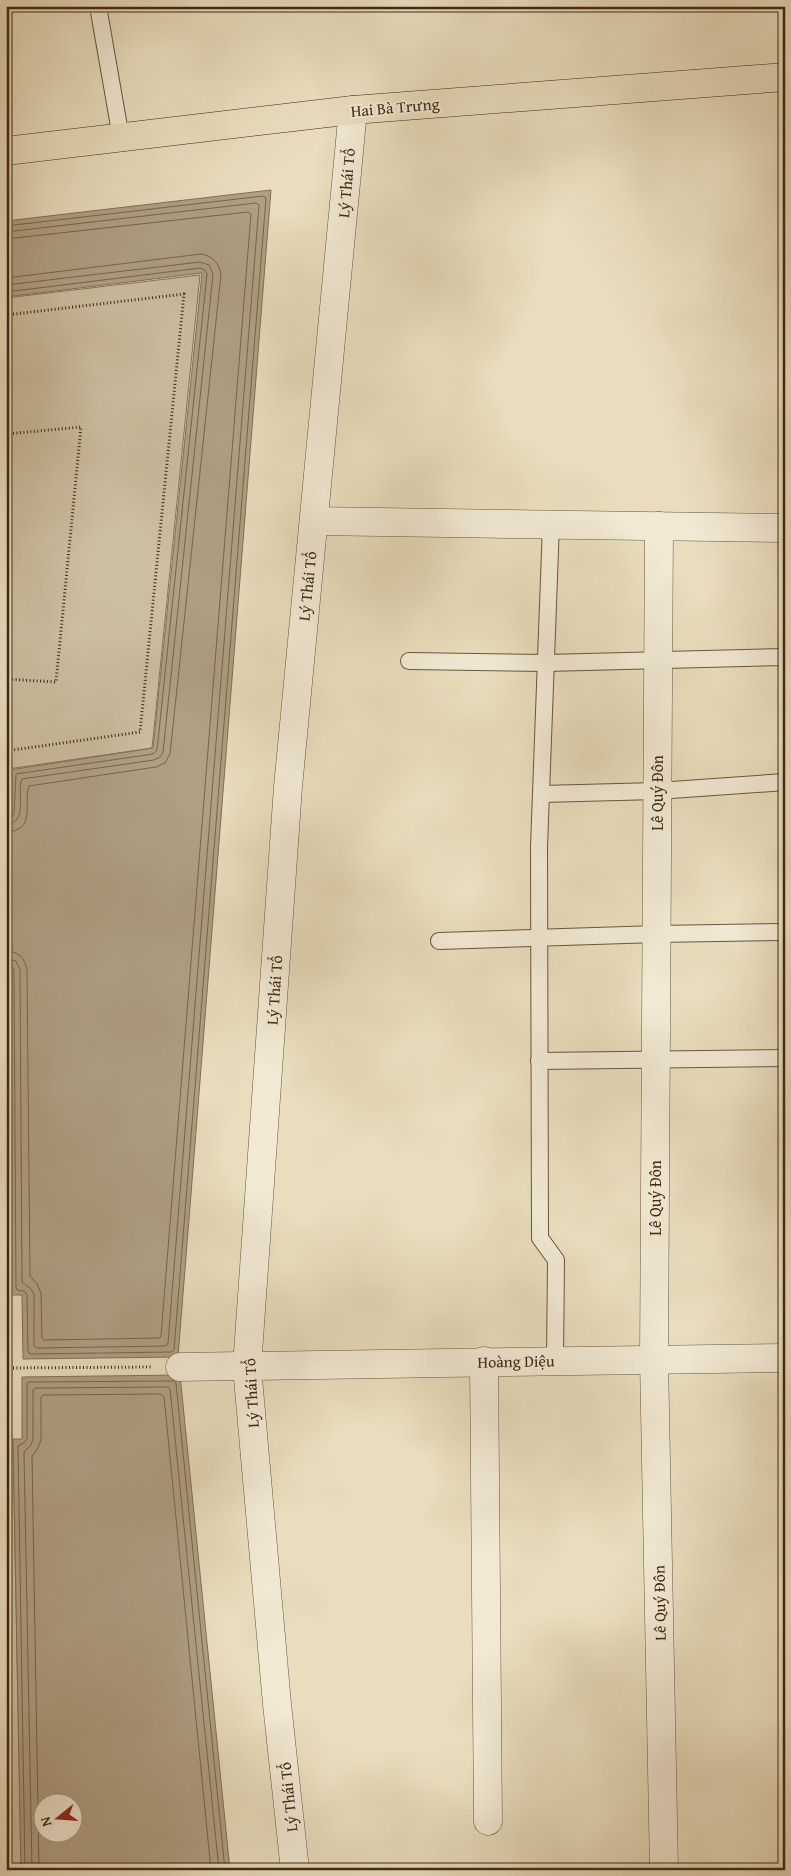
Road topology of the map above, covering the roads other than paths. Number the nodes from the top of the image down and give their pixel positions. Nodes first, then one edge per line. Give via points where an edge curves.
1 (98, 6) edge
2 (785, 76) edge
3 (353, 110) junction
4 (121, 138) junction
5 (6, 151) edge
6 (314, 521) junction
7 (551, 524) junction
8 (659, 526) junction
9 (785, 528) edge
10 (785, 657) edge
11 (658, 660) junction
12 (409, 661) dead end
13 (546, 663) junction
14 (785, 782) edge
15 (657, 790) junction
16 (541, 794) junction
17 (785, 932) edge
18 (657, 934) junction
19 (539, 938) junction
20 (439, 941) dead end
21 (785, 1058) edge
22 (656, 1060) junction
23 (539, 1061) junction
24 (785, 1358) edge
25 (654, 1359) junction
26 (555, 1360) junction
27 (484, 1361) junction
28 (180, 1367) road end
29 (247, 1367) junction
30 (488, 1821) dead end
31 (295, 1870) edge
32 (664, 1870) edge

1 - 4 lane
2 - 3 main road, Hai Bà Trưng
3 - 4 main road, Hai Bà Trưng
3 - 6 street, Lý Thái Tổ
4 - 5 main road, Hai Bà Trưng
6 - 7 street
6 - 29 street, Lý Thái Tổ via 288,787
7 - 8 street
7 - 13 lane
8 - 9 street
8 - 11 street, Lê Quý Đôn
10 - 11 lane
11 - 13 lane
11 - 15 street, Lê Quý Đôn
12 - 13 lane
13 - 16 lane
14 - 15 lane
15 - 16 lane
15 - 18 street, Lê Quý Đôn
16 - 19 lane
17 - 18 lane
18 - 19 lane
18 - 22 street, Lê Quý Đôn
19 - 20 lane
19 - 23 lane
21 - 22 lane
22 - 23 lane
22 - 25 street, Lê Quý Đôn
23 - 26 lane via 540,1238 556,1260
24 - 25 street, Hoàng Diệu
25 - 26 street, Hoàng Diệu
25 - 32 street, Lê Quý Đôn
26 - 27 street, Hoàng Diệu
27 - 29 street, Hoàng Diệu
27 - 30 street
28 - 29 street, Hoàng Diệu
29 - 31 street, Lý Thái Tổ

